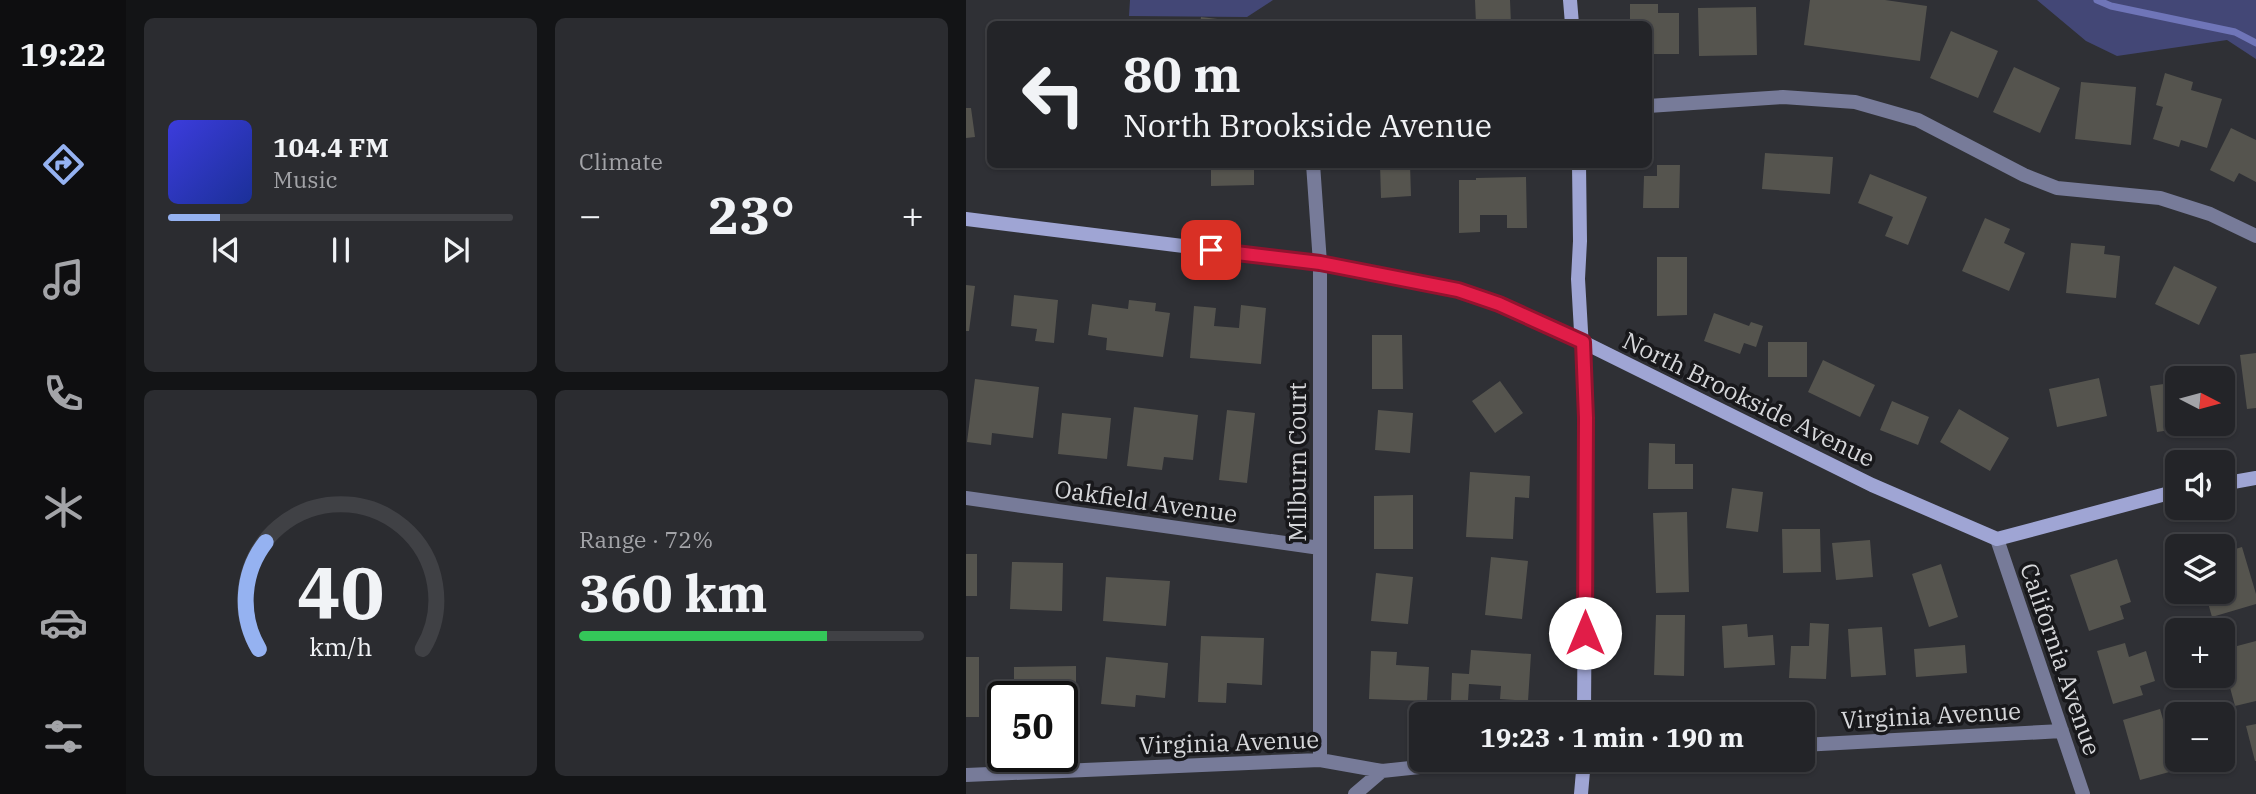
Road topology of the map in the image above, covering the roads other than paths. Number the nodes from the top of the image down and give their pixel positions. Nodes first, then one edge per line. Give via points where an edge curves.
1 (1570, 0) edge
2 (1572, 21) edge
3 (1652, 106) edge
4 (1312, 168) edge
5 (1578, 168) edge
6 (966, 219) edge
7 (2256, 236) edge
8 (1320, 263) junction
9 (1583, 342) junction
10 (2256, 478) edge
11 (2235, 482) edge
12 (2165, 494) edge
13 (966, 498) edge
14 (1997, 539) junction
15 (1320, 548) junction
16 (1584, 702) edge
17 (2062, 731) junction
18 (1815, 744) edge
19 (1320, 760) junction
20 (1409, 768) edge
21 (1382, 771) junction
22 (1583, 772) edge
23 (966, 775) edge
24 (1355, 794) edge
25 (1581, 794) edge
26 (2083, 794) edge

1 - 2 main road
3 - 7 street via 1783,97 1855,102 1918,120 2057,188 2160,198 2210,214
4 - 8 street, Milburn Court
5 - 9 main road
6 - 8 main road, North Brookside Avenue
8 - 9 main road, North Brookside Avenue via 1458,290
8 - 15 street, Milburn Court
9 - 14 main road, North Brookside Avenue via 1872,485
9 - 16 main road
10 - 11 main road
12 - 14 main road
13 - 15 street, Oakfield Avenue
14 - 17 street, California Avenue
15 - 19 street, Milburn Court
17 - 18 street, Virginia Avenue
17 - 26 street, California Avenue
19 - 21 street, Virginia Avenue
19 - 23 street, Virginia Avenue
20 - 21 street, Virginia Avenue
21 - 24 street
22 - 25 main road

